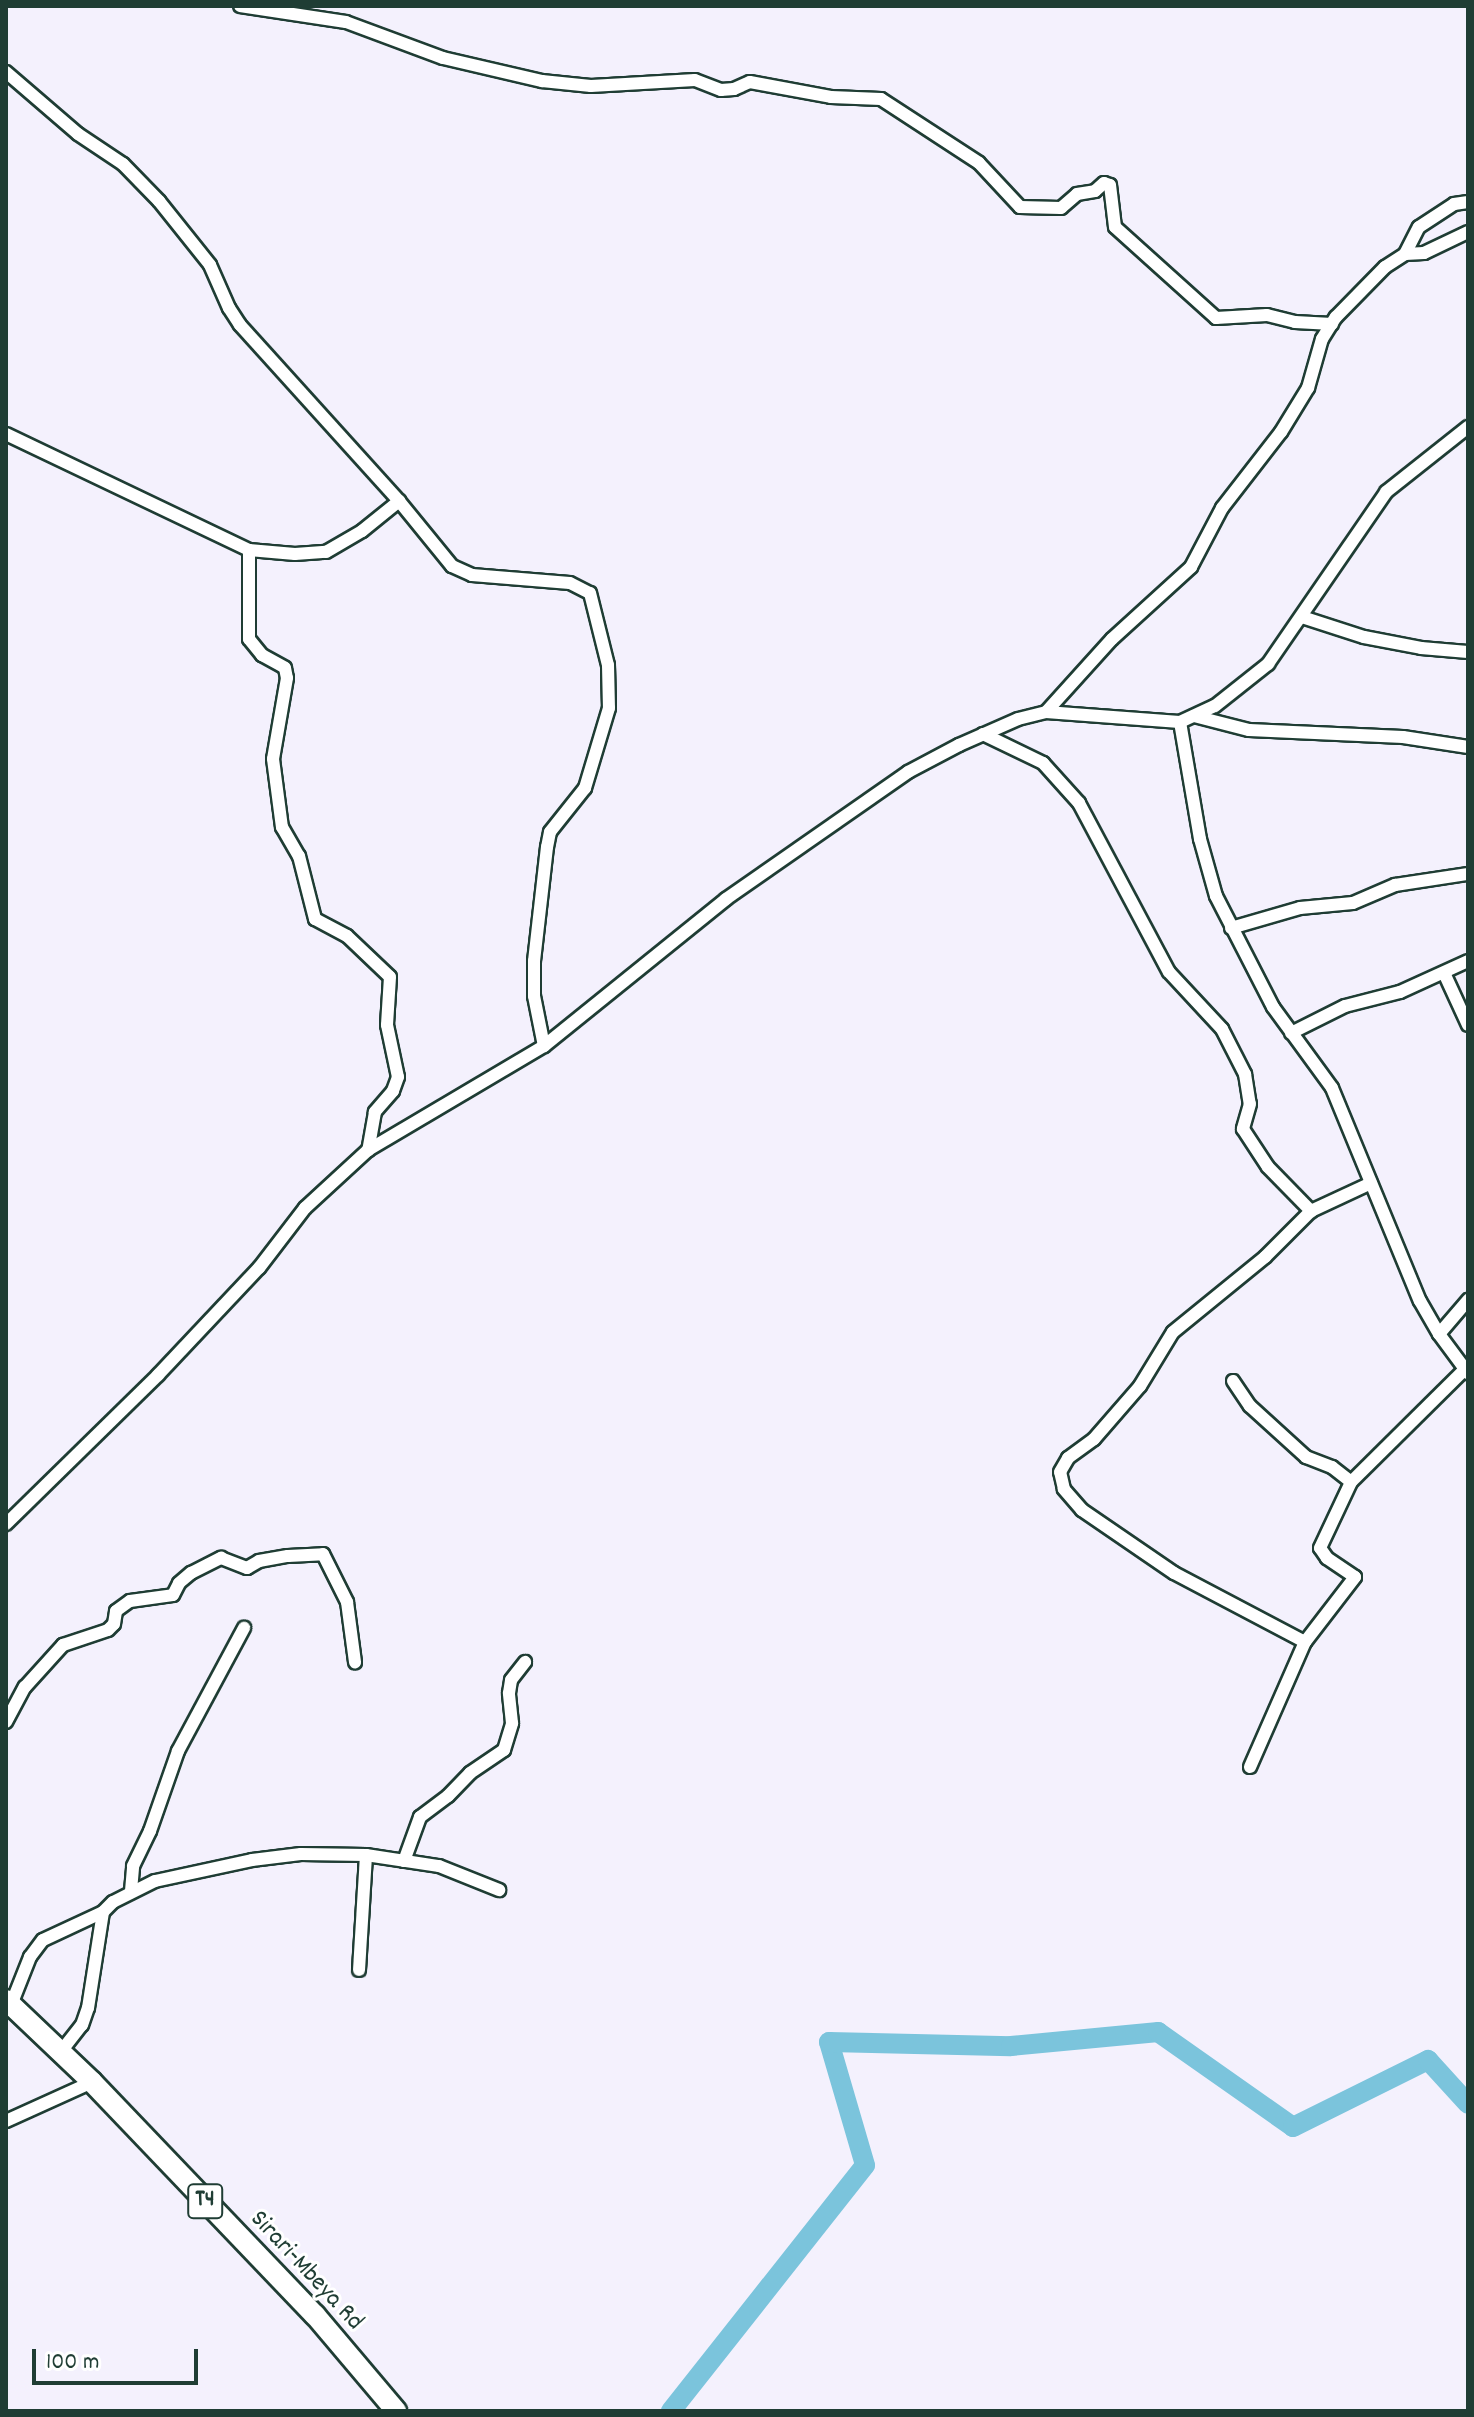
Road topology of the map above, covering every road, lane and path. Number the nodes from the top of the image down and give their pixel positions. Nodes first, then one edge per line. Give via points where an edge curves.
1 (240, 6) edge
2 (6, 72) edge
3 (1468, 202) edge
4 (1468, 232) edge
5 (1405, 254) junction
6 (1332, 324) junction
7 (1468, 427) edge
8 (6, 434) edge
9 (399, 501) junction
10 (249, 550) junction
11 (1302, 617) junction
12 (1468, 652) edge
13 (1046, 712) junction
14 (1194, 716) junction
15 (1180, 722) junction
16 (983, 734) junction
17 (1468, 747) edge
18 (1468, 874) edge
19 (1231, 928) junction
20 (1468, 961) edge
21 (1445, 975) junction
22 (1468, 1025) edge
23 (1291, 1033) junction
24 (544, 1046) junction
25 (368, 1150) junction
26 (1371, 1183) junction
27 (1311, 1211) junction
28 (1468, 1300) edge
29 (1439, 1334) junction
30 (1466, 1371) edge
31 (1233, 1381) dead end
32 (1351, 1482) junction
33 (6, 1524) edge
34 (244, 1628) dead end
35 (1305, 1642) junction
36 (355, 1662) dead end
37 (525, 1662) dead end
38 (6, 1722) edge
39 (1250, 1767) dead end
40 (366, 1855) junction
41 (404, 1861) junction
42 (499, 1890) dead end
43 (131, 1891) junction
44 (103, 1912) junction
45 (359, 1970) dead end
46 (8, 2002) edge
47 (59, 2054) junction
48 (92, 2082) junction
49 (6, 2121) edge
50 (396, 2411) edge

1 - 6 street via 346,22 443,58 542,81 591,86 695,80 721,90 750,82 831,97 881,99 979,163 1020,207 1061,208 1077,194 1110,185 1115,227 1216,318 1267,315
2 - 9 street via 78,134 123,164 159,201 210,265 240,325
3 - 5 street via 1454,204 1419,227
4 - 5 street via 1424,253
5 - 6 street via 1366,284
6 - 13 street via 1322,339 1308,388 1222,508 1191,567 1112,639
7 - 11 street via 1386,492
8 - 10 street
9 - 10 street via 326,552
9 - 24 street via 452,566 466,574 579,585 595,604 608,665 609,708 585,788 550,832 547,847 534,961 534,996
10 - 25 street via 249,639 262,655 285,668 287,678 273,759 282,827 299,856 315,919 347,936 390,977 387,1025 398,1077 375,1112
11 - 12 street via 1378,640
11 - 14 street via 1256,676
13 - 15 street
13 - 16 street
14 - 15 street
14 - 17 street via 1249,730 1403,737
15 - 19 street via 1200,839
16 - 24 street via 908,772 726,899
16 - 27 street via 1043,763 1079,803 1169,972 1228,1040 1245,1074 1250,1104 1243,1129 1268,1167
18 - 19 street via 1395,885 1353,903 1300,908
19 - 23 street
20 - 21 street
21 - 22 street
21 - 23 street via 1345,1006
23 - 26 street via 1332,1088
24 - 25 street
25 - 33 street via 305,1208 259,1268 158,1375
26 - 27 street
26 - 29 street
27 - 35 street via 1265,1257 1173,1332 1140,1386 1060,1472 1064,1489 1082,1510 1174,1573
28 - 29 street
29 - 30 street
30 - 32 street
31 - 32 street via 1256,1412 1306,1457
32 - 35 street via 1320,1548 1355,1577
34 - 43 street via 178,1751 133,1866
35 - 39 street
36 - 38 street via 347,1602 323,1554 259,1561 247,1568 221,1558 191,1573 173,1595 130,1601 116,1611 108,1630 63,1645 25,1687
37 - 41 street via 511,1680 512,1723 504,1750 420,1817
40 - 41 street
40 - 43 street via 252,1860
40 - 45 street
41 - 42 street via 439,1866
43 - 44 street
44 - 46 street via 43,1940
44 - 47 street via 88,2008
46 - 47 highway, Sirari-Mbeya Rd / T4
47 - 48 highway, Sirari-Mbeya Rd / T4
48 - 49 street
48 - 50 highway, Sirari-Mbeya Rd / T4 via 315,2315

